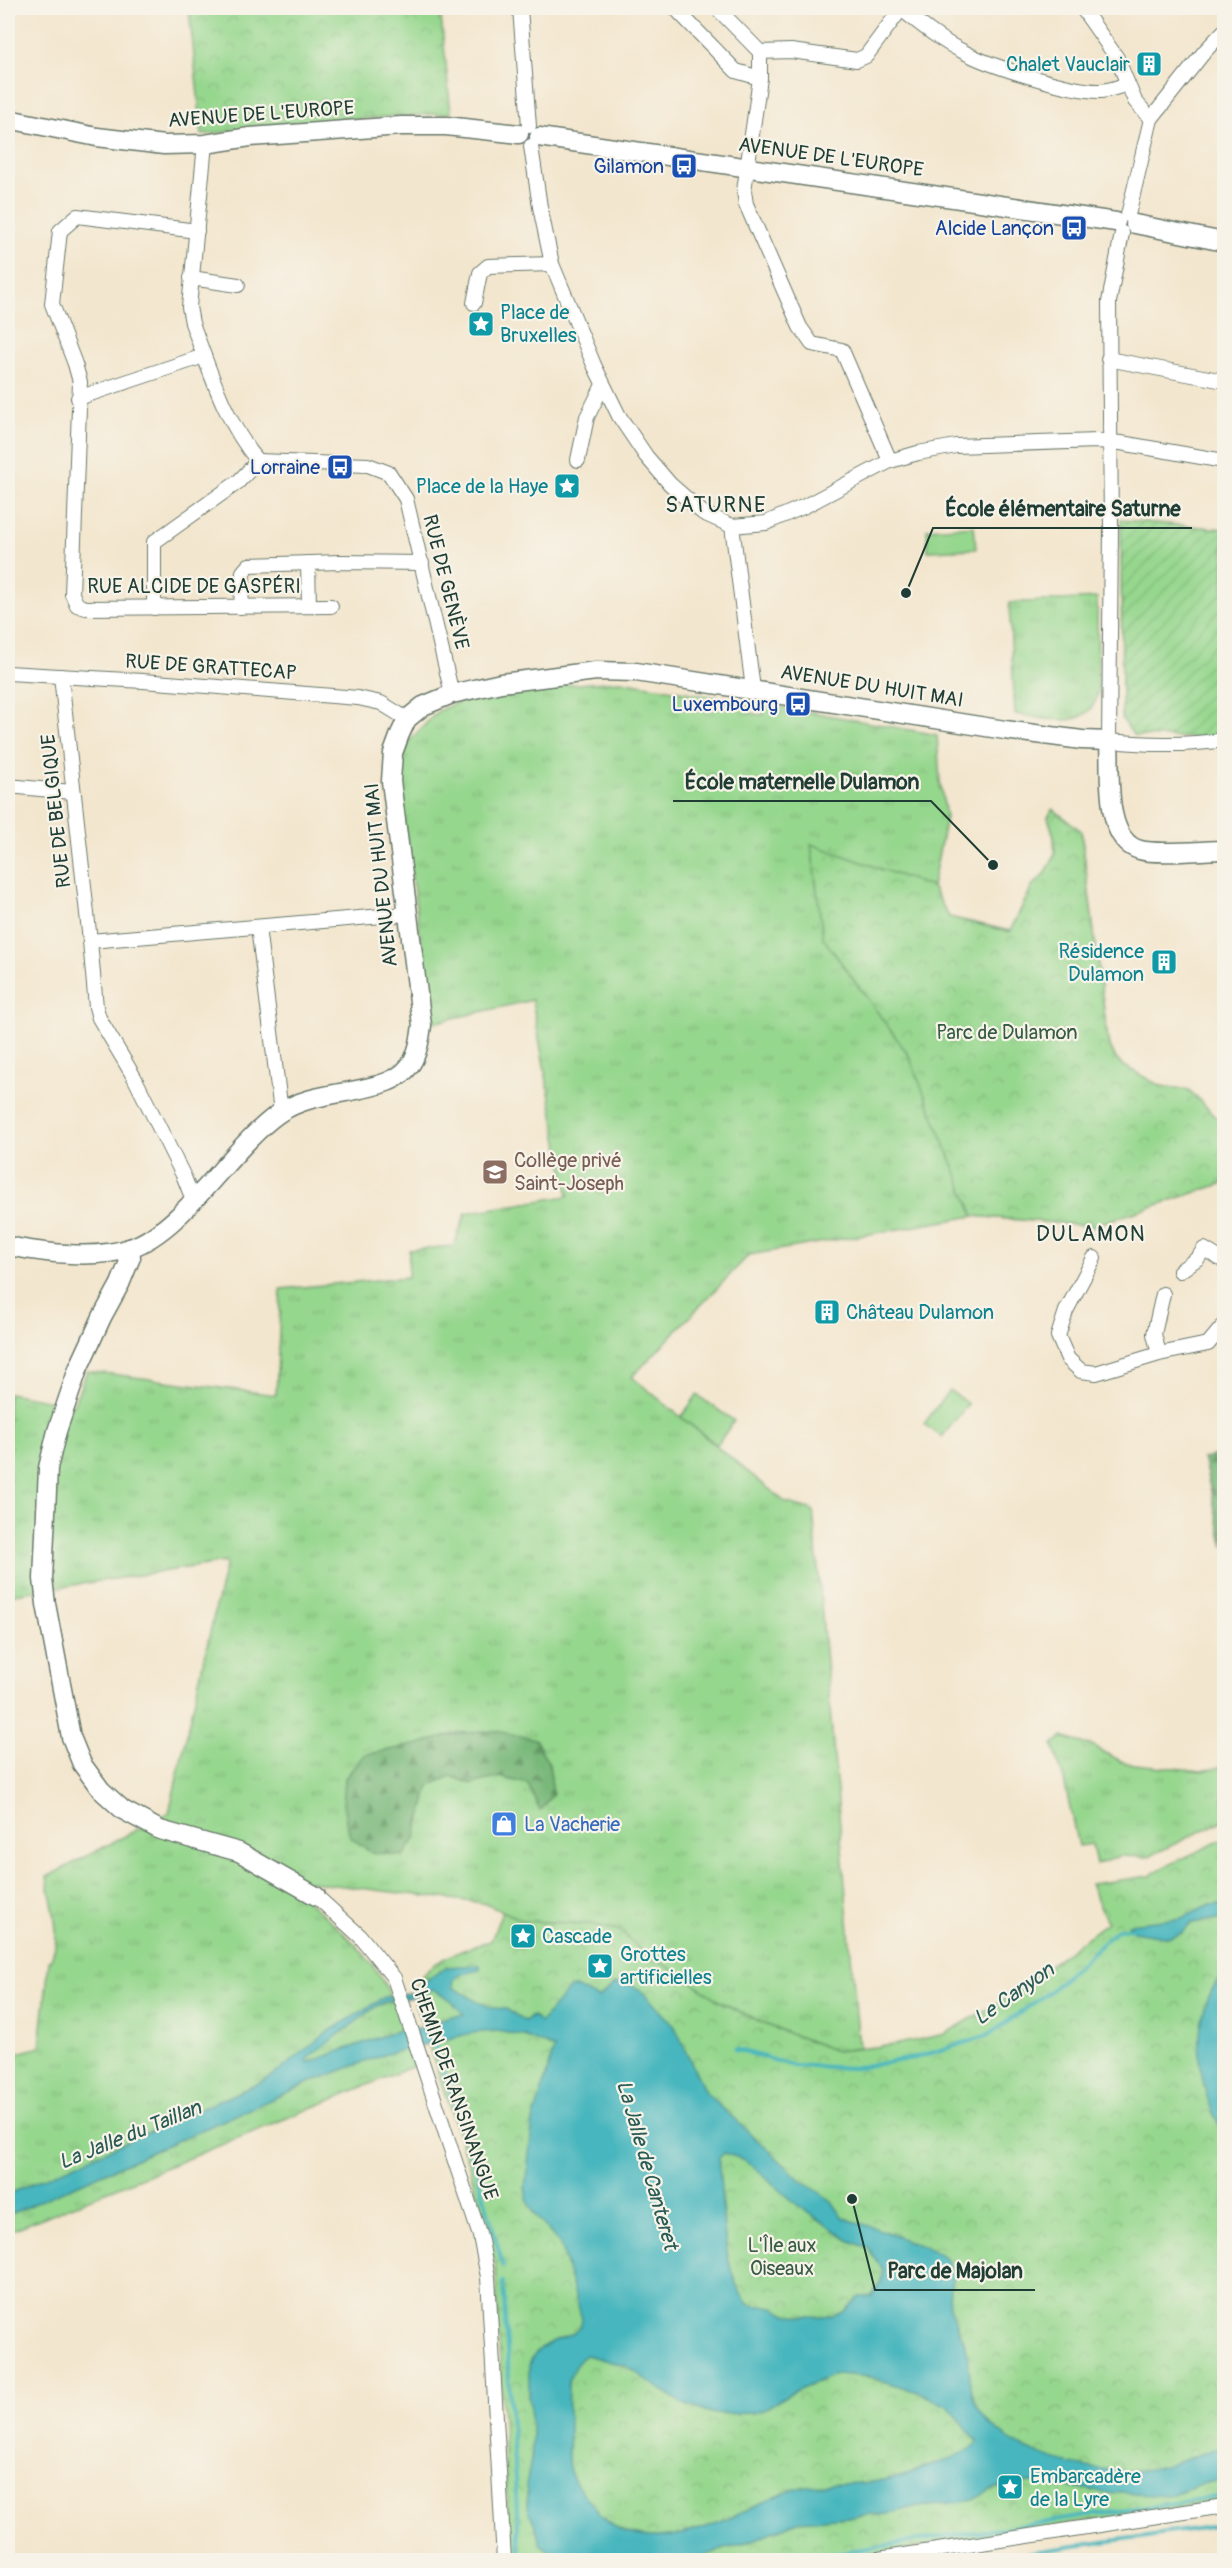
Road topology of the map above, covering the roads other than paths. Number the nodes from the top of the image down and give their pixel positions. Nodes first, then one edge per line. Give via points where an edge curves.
1 (520, 8) edge
2 (675, 8) edge
3 (717, 8) edge
4 (901, 8) edge
5 (1082, 8) edge
6 (1224, 32) edge
7 (760, 51) junction
8 (760, 78) junction
9 (1127, 84) junction
10 (1151, 118) junction
11 (8, 119) edge
12 (529, 136) junction
13 (205, 144) junction
14 (746, 167) junction
15 (1125, 224) junction
16 (197, 231) junction
17 (1224, 242) edge
18 (552, 264) junction
19 (191, 278) junction
20 (238, 285) dead end
21 (474, 303) dead end
22 (204, 356) junction
23 (1108, 359) junction
24 (1224, 381) edge
25 (603, 385) junction
26 (78, 398) junction
27 (1109, 442) junction
28 (578, 460) dead end
29 (258, 461) junction
30 (890, 461) junction
31 (1224, 461) edge
32 (732, 526) junction
33 (308, 563) junction
34 (422, 563) junction
35 (309, 606) junction
36 (331, 606) dead end
37 (242, 607) junction
38 (154, 608) junction
39 (8, 673) edge
40 (61, 676) junction
41 (753, 689) junction
42 (452, 694) junction
43 (407, 719) junction
44 (1224, 740) edge
45 (1109, 741) junction
46 (8, 786) edge
47 (72, 792) junction
48 (1224, 850) edge
49 (406, 914) junction
50 (258, 927) junction
51 (90, 941) junction
52 (281, 1112) junction
53 (193, 1200) junction
54 (8, 1246) edge
55 (129, 1248) junction
56 (1094, 1258) dead end
57 (1224, 1261) edge
58 (1180, 1271) dead end
59 (1163, 1294) dead end
60 (1224, 1325) edge
61 (1159, 1354) junction
62 (316, 1896) joint
63 (1224, 2506) edge
64 (504, 2560) edge
65 (872, 2560) edge

1 - 12 street
2 - 8 street via 736,71
3 - 7 street
4 - 7 street via 866,56 857,60
4 - 9 street via 936,36 996,66 1083,89 1099,91
5 - 9 street via 1117,58
6 - 10 street
7 - 8 street
8 - 14 street
9 - 10 street via 1135,101
10 - 15 street
11 - 13 street, AVENUE DE L'EUROPE via 97,137 164,145
12 - 13 street, AVENUE DE L'EUROPE via 458,126 409,126 250,137
12 - 14 street, AVENUE DE L'EUROPE
12 - 18 street
13 - 16 street
14 - 15 street, AVENUE DE L'EUROPE
14 - 30 street via 746,204 800,327 812,344 842,350
15 - 17 street, AVENUE DE L'EUROPE
15 - 23 street via 1109,303
16 - 19 street
16 - 26 street, RUE ALCIDE DE GASPÉRI via 77,216 60,231 52,304 80,382
18 - 21 street via 488,266 480,273
18 - 25 street
19 - 20 street
19 - 22 street via 191,315
22 - 26 street
22 - 29 street via 240,439
23 - 24 street
23 - 27 street
25 - 28 street via 587,417
25 - 32 street via 646,456 670,484 703,513
26 - 38 street, RUE ALCIDE DE GASPÉRI via 72,594 77,605 86,608
27 - 30 street via 956,446
27 - 31 street
27 - 45 street
29 - 34 street, RUE DE GENÈVE via 368,465 389,473 406,499
29 - 38 street via 237,482 154,542
30 - 32 street via 766,523
32 - 41 street
33 - 34 street
33 - 35 street
33 - 37 street via 249,565 243,572
34 - 42 street, RUE DE GENÈVE
35 - 36 street, RUE ALCIDE DE GASPÉRI
35 - 37 street, RUE ALCIDE DE GASPÉRI
37 - 38 street, RUE ALCIDE DE GASPÉRI
39 - 40 street, RUE DE GRATTECAP
40 - 43 street, RUE DE GRATTECAP via 358,698 381,703
40 - 47 street, RUE DE BELGIQUE
41 - 42 street, AVENUE DU HUIT MAI via 620,671 572,673
41 - 45 street, AVENUE DU HUIT MAI via 1005,730
42 - 43 street, AVENUE DU HUIT MAI via 423,706
43 - 49 street, AVENUE DU HUIT MAI via 393,753 391,782
44 - 45 street, AVENUE DU HUIT MAI via 1166,746
45 - 48 street via 1113,815 1118,832 1128,844 1148,852
46 - 47 street
47 - 51 street, RUE DE BELGIQUE
49 - 50 street
49 - 52 street, AVENUE DU HUIT MAI via 422,1024 419,1050 410,1067 398,1078 378,1086 299,1103
50 - 51 street
50 - 52 street
51 - 53 street, RUE DE BELGIQUE via 99,1018 134,1077
52 - 53 street, AVENUE DU HUIT MAI via 262,1126
53 - 55 street, AVENUE DU HUIT MAI via 154,1235
54 - 55 street, AVENUE DU HUIT MAI via 84,1254
55 - 62 street, CHEMIN DE RANSINANGUE via 132,1257 78,1369 48,1468 43,1579 71,1737 82,1764 101,1790 123,1810 160,1830 240,1852
56 - 61 street via 1066,1311 1058,1336 1068,1359 1081,1371 1096,1373
57 - 58 street via 1204,1249
59 - 61 street via 1154,1334
60 - 61 street via 1209,1344
62 - 64 street, CHEMIN DE RANSINANGUE via 360,1936 394,1978 476,2225 488,2277
63 - 65 street

